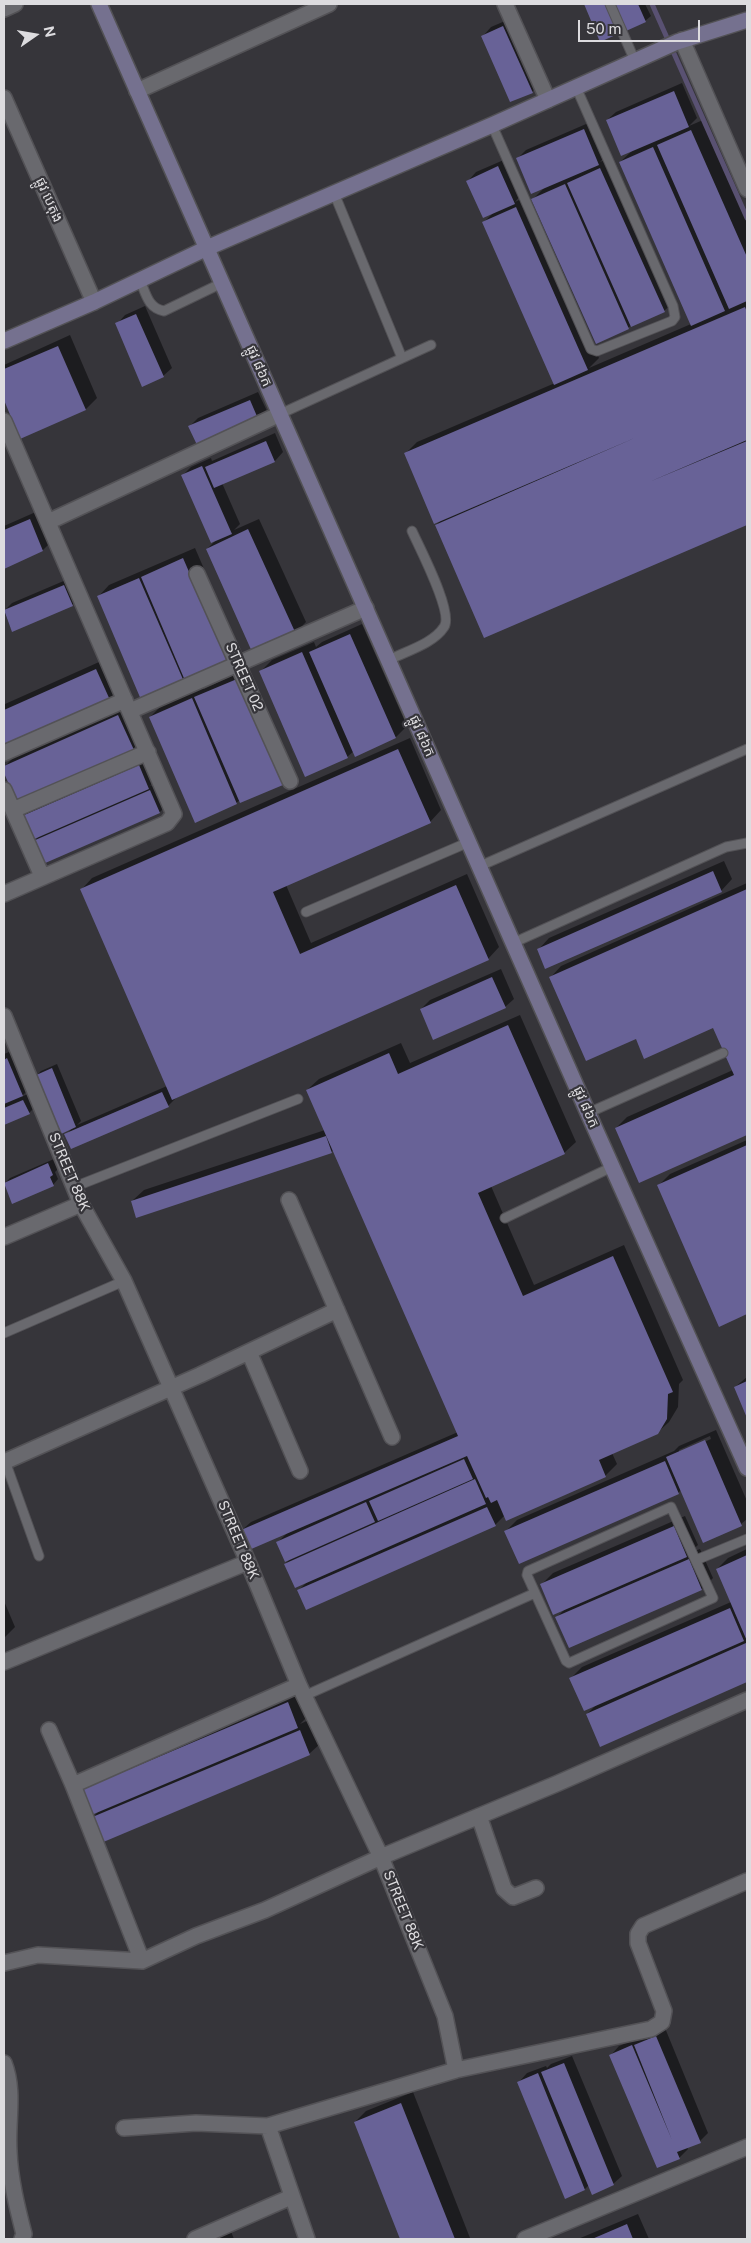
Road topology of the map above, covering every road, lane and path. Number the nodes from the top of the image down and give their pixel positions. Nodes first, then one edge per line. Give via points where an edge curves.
1 (15, 4) edge
2 (99, 4) edge
3 (329, 4) edge
4 (505, 4) edge
5 (610, 4) edge
6 (4, 9) edge
7 (747, 20) edge
8 (679, 41) junction
9 (636, 61) junction
10 (576, 87) junction
11 (137, 91) junction
12 (4, 98) edge
13 (548, 100) junction
14 (492, 125) junction
15 (747, 188) edge
16 (334, 193) junction
17 (206, 248) junction
18 (140, 280) junction
19 (222, 283) junction
20 (94, 302) junction
21 (4, 341) edge
22 (431, 345) dead end
23 (402, 358) junction
24 (280, 414) junction
25 (4, 421) edge
26 (48, 522) junction
27 (412, 531) dead end
28 (198, 574) dead end
29 (366, 608) junction
30 (389, 660) junction
31 (238, 663) junction
32 (127, 706) junction
33 (747, 749) edge
34 (148, 752) junction
35 (4, 753) edge
36 (290, 781) dead end
37 (4, 790) edge
38 (13, 810) junction
39 (469, 842) junction
40 (747, 843) edge
41 (480, 866) junction
42 (42, 876) junction
43 (4, 894) edge
44 (306, 912) dead end
45 (513, 943) junction
46 (4, 1016) edge
47 (723, 1053) dead end
48 (298, 1099) dead end
49 (588, 1113) junction
50 (612, 1167) junction
51 (74, 1187) junction
52 (289, 1200) dead end
53 (81, 1204) junction
54 (505, 1218) dead end
55 (4, 1237) edge
56 (124, 1281) junction
57 (337, 1310) junction
58 (4, 1333) edge
59 (249, 1352) junction
60 (170, 1387) junction
61 (392, 1437) dead end
62 (4, 1461) edge
63 (747, 1468) edge
64 (300, 1471) dead end
65 (747, 1539) edge
66 (39, 1556) dead end
67 (696, 1560) junction
68 (248, 1562) junction
69 (535, 1593) junction
70 (4, 1662) edge
71 (301, 1691) junction
72 (747, 1700) edge
73 (49, 1730) dead end
74 (73, 1785) junction
75 (479, 1816) junction
76 (381, 1857) junction
77 (747, 1881) edge
78 (536, 1888) dead end
79 (142, 1961) junction
80 (4, 1964) edge
81 (4, 2063) edge
82 (456, 2070) junction
83 (268, 2126) junction
84 (124, 2128) dead end
85 (747, 2147) edge
86 (291, 2197) junction
87 (22, 2239) edge
88 (195, 2239) edge
89 (307, 2239) edge
90 (525, 2239) edge

1 - 6 street
2 - 11 street, ផ្លូវ ៨៦ក
3 - 11 street
4 - 13 street
5 - 9 lane
7 - 8 street
8 - 9 street
8 - 15 street
9 - 10 street
10 - 13 street
10 - 14 lane via 673,306 675,317 672,321 598,351 591,348
11 - 17 street, ផ្លូវ ៨៦ក
12 - 20 street, ផ្លូវ បេតុង
13 - 14 street
14 - 16 street
16 - 17 street
16 - 23 lane
17 - 18 street
17 - 19 street, ផ្លូវ ៨៦ក
18 - 19 lane via 150,304 164,311
18 - 20 street
19 - 24 street, ផ្លូវ ៨៦ក
20 - 21 street
22 - 23 lane
23 - 24 lane
24 - 26 street
24 - 29 street, ផ្លូវ ៨៦ក
25 - 26 street
26 - 32 street
27 - 30 lane via 447,617 445,626 430,640
28 - 31 street, STREET 02
29 - 30 street, ផ្លូវ ៨៦ក
29 - 31 street
30 - 39 street, ផ្លូវ ៨៦ក
31 - 32 street
31 - 36 street, STREET 02
32 - 34 street
32 - 35 street
33 - 41 lane
34 - 38 street
34 - 42 street via 174,814 167,823
37 - 38 street
38 - 42 street
39 - 41 street, ផ្លូវ ៨៦ក
39 - 44 lane
40 - 45 lane via 726,847
41 - 45 street, ផ្លូវ ៨៦ក
42 - 43 street
45 - 49 street, ផ្លូវ ៨៦ក
46 - 51 street, STREET 88K
47 - 49 lane
48 - 51 lane
49 - 50 street, ផ្លូវ ៨៦ក
50 - 54 lane
50 - 63 street, ផ្លូវ ៨៦ក
51 - 53 street, STREET 88K
52 - 57 street
53 - 55 street
53 - 56 street, STREET 88K
56 - 58 lane
56 - 60 street, STREET 88K
57 - 59 street
57 - 61 street
59 - 60 street
59 - 64 street
60 - 62 street
60 - 68 street, STREET 88K
62 - 66 lane
65 - 67 lane
67 - 69 lane via 673,1509 669,1508 528,1571
67 - 69 lane via 711,1600 569,1663
68 - 70 street
68 - 71 street, STREET 88K
69 - 71 lane
71 - 74 street
71 - 76 street, STREET 88K
72 - 75 street
73 - 74 street
74 - 79 street
75 - 76 street
75 - 78 street via 504,1889 513,1897
76 - 79 street
76 - 82 street, STREET 88K via 445,2016
77 - 82 street via 643,1926 638,1934 638,1943 664,2011 662,2022 651,2029
79 - 80 street via 38,1955
81 - 87 street via 8,2074 10,2112 8,2149 24,2234
82 - 83 street
83 - 84 street via 196,2123
83 - 86 street
85 - 90 street
86 - 88 street
86 - 89 street

